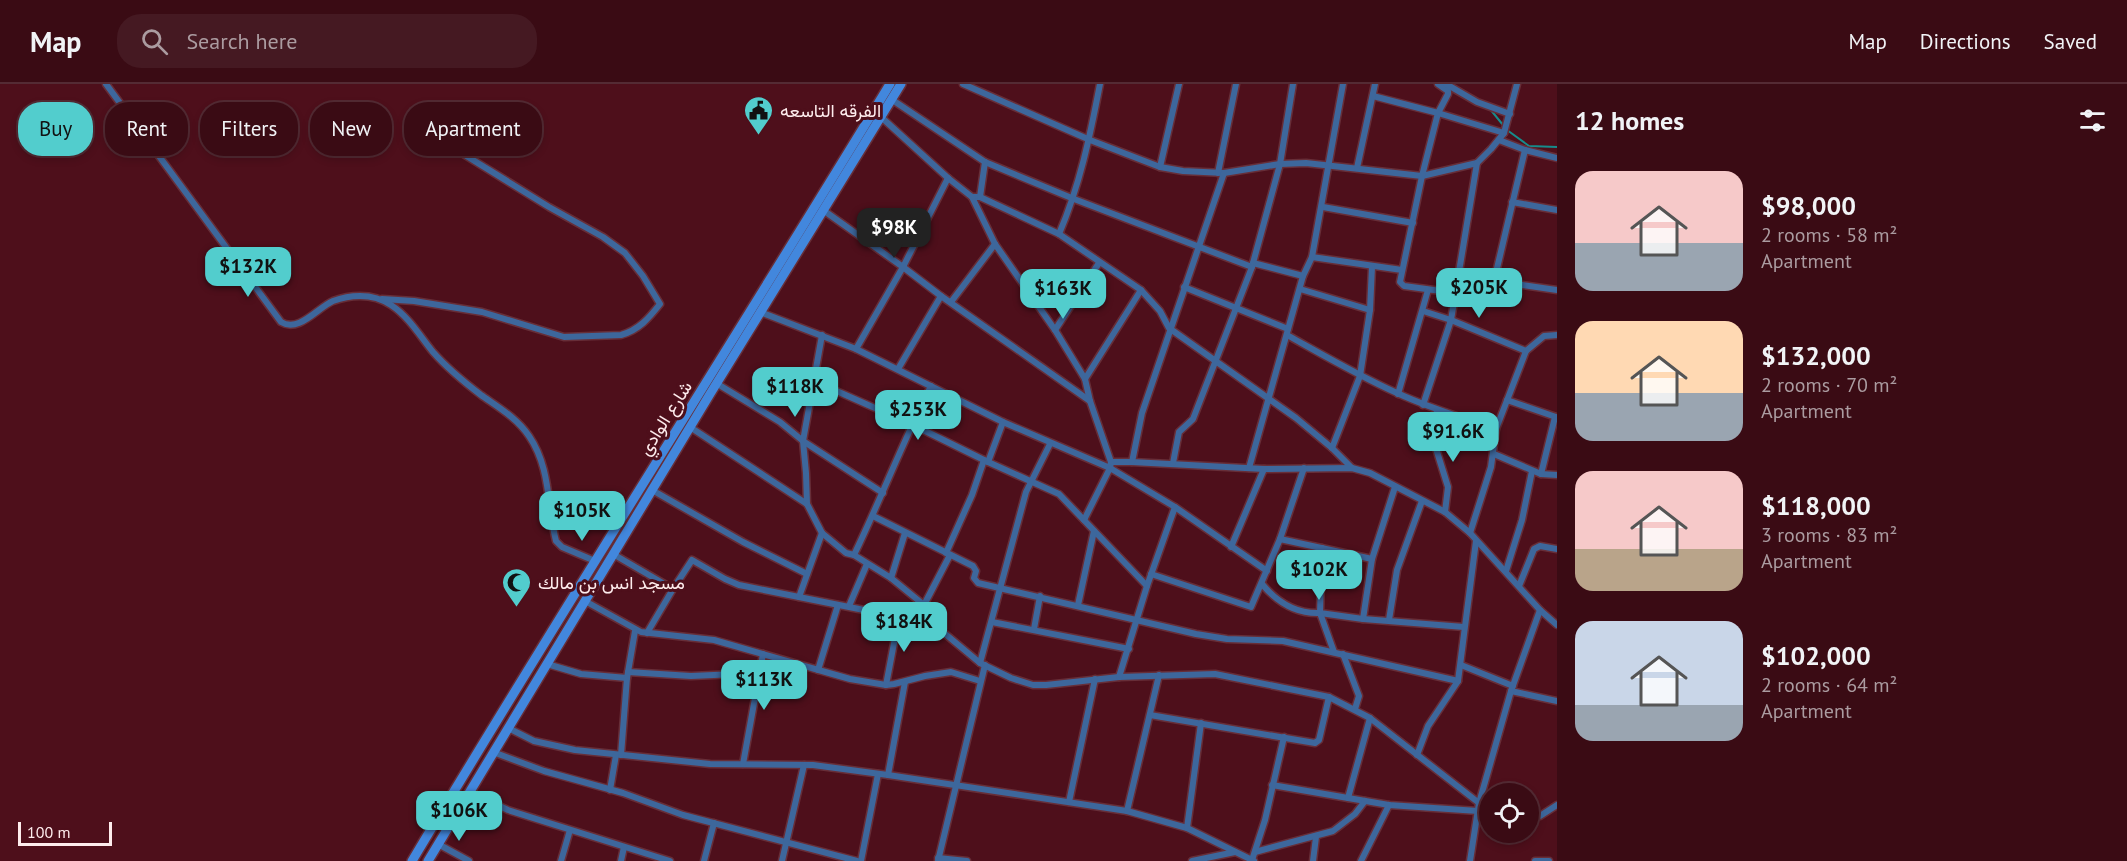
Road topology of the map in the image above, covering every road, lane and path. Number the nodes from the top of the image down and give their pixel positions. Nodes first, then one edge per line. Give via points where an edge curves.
1 (106, 84) edge
2 (890, 84) edge
3 (901, 84) edge
4 (963, 84) edge
5 (1100, 84) edge
6 (1179, 84) edge
7 (1236, 84) edge
8 (1293, 84) edge
9 (1343, 84) edge
10 (1376, 84) edge
11 (1438, 84) edge
12 (1446, 84) edge
13 (1517, 84) edge
14 (1373, 96) junction
15 (891, 99) junction
16 (1438, 112) junction
17 (1510, 114) junction
18 (880, 116) junction
19 (1504, 133) junction
20 (1090, 140) junction
21 (1499, 140) junction
22 (1525, 150) junction
23 (466, 156) edge
24 (1557, 158) edge
25 (985, 162) junction
26 (1477, 163) junction
27 (1280, 164) junction
28 (1328, 164) junction
29 (1160, 167) junction
30 (1357, 168) junction
31 (1221, 173) junction
32 (1422, 176) junction
33 (948, 178) junction
34 (972, 197) junction
35 (980, 197) junction
36 (1074, 200) junction
37 (1512, 202) junction
38 (1323, 207) junction
39 (823, 210) junction
40 (1557, 210) edge
41 (1413, 223) junction
42 (1059, 234) junction
43 (995, 244) junction
44 (1200, 247) junction
45 (1312, 257) junction
46 (1099, 263) junction
47 (1253, 265) junction
48 (903, 267) junction
49 (1372, 267) junction
50 (1402, 270) junction
51 (1303, 276) junction
52 (1459, 276) junction
53 (1494, 281) junction
54 (1184, 287) junction
55 (1299, 289) junction
56 (1141, 290) junction
57 (1428, 290) junction
58 (1557, 290) edge
59 (1456, 293) junction
60 (940, 296) junction
61 (376, 298) junction
62 (761, 301) junction
63 (951, 302) junction
64 (1236, 309) junction
65 (1370, 310) junction
66 (1423, 311) junction
67 (760, 312) junction
68 (1452, 320) junction
69 (1169, 328) junction
70 (1055, 330) junction
71 (1287, 332) junction
72 (822, 335) junction
73 (1557, 335) edge
74 (856, 349) junction
75 (1526, 351) junction
76 (1215, 360) junction
77 (898, 369) junction
78 (1360, 376) junction
79 (1085, 379) junction
80 (813, 381) junction
81 (716, 383) junction
82 (931, 386) junction
83 (1398, 394) junction
84 (1268, 398) junction
85 (1507, 400) junction
86 (1090, 401) junction
87 (1423, 405) junction
88 (1437, 410) junction
89 (1556, 417) edge
90 (1003, 422) junction
91 (911, 424) junction
92 (690, 427) junction
93 (1496, 429) junction
94 (802, 441) junction
95 (1050, 444) junction
96 (1332, 448) junction
97 (1494, 454) junction
98 (986, 461) junction
99 (1132, 462) junction
100 (1173, 463) junction
101 (1110, 465) junction
102 (1249, 468) junction
103 (1304, 468) junction
104 (1352, 468) junction
105 (1264, 469) junction
106 (1532, 471) junction
107 (1541, 474) junction
108 (1557, 475) edge
109 (1030, 481) junction
110 (1395, 487) junction
111 (652, 490) junction
112 (884, 493) junction
113 (1422, 501) junction
114 (807, 504) junction
115 (1175, 507) junction
116 (1444, 512) junction
117 (873, 516) junction
118 (1084, 520) junction
119 (1094, 531) junction
120 (822, 533) junction
121 (904, 533) junction
122 (1470, 533) junction
123 (1280, 539) junction
124 (1476, 541) junction
125 (1231, 548) junction
126 (1322, 548) junction
127 (1557, 549) edge
128 (613, 554) junction
129 (948, 554) junction
130 (854, 555) junction
131 (1371, 559) junction
132 (595, 561) junction
133 (867, 564) junction
134 (1267, 571) junction
135 (1506, 571) junction
136 (807, 574) junction
137 (1151, 574) junction
138 (891, 578) junction
139 (1262, 584) junction
140 (1147, 586) junction
141 (1519, 586) junction
142 (1000, 588) junction
143 (673, 589) junction
144 (1040, 596) junction
145 (799, 597) junction
146 (585, 601) junction
147 (838, 605) junction
148 (924, 605) junction
149 (1078, 605) junction
150 (849, 606) junction
151 (1540, 610) junction
152 (919, 612) junction
153 (1320, 613) junction
154 (899, 617) junction
155 (1363, 619) junction
156 (1138, 620) junction
157 (1389, 620) junction
158 (993, 622) junction
159 (1557, 625) edge
160 (1464, 627) junction
161 (1034, 629) junction
162 (635, 631) junction
163 (647, 633) junction
164 (1129, 649) junction
165 (1334, 652) junction
166 (764, 654) junction
167 (1343, 654) junction
168 (547, 664) junction
169 (982, 664) junction
170 (1461, 665) junction
171 (818, 669) junction
172 (759, 673) junction
173 (627, 675) junction
174 (1159, 675) junction
175 (1119, 677) junction
176 (1095, 679) junction
177 (980, 681) junction
178 (1458, 681) junction
179 (905, 682) junction
180 (886, 685) junction
181 (1512, 688) junction
182 (1329, 697) junction
183 (1557, 701) edge
184 (1355, 709) junction
185 (1150, 715) junction
186 (1370, 718) junction
187 (1201, 723) junction
188 (508, 728) junction
189 (1284, 737) junction
190 (493, 752) junction
191 (619, 755) junction
192 (1417, 755) junction
193 (743, 764) junction
194 (804, 765) junction
195 (878, 774) junction
196 (888, 775) junction
197 (1485, 783) edge
198 (1272, 785) junction
199 (954, 786) junction
200 (610, 790) junction
201 (470, 792) junction
202 (1348, 798) junction
203 (1365, 801) junction
204 (1069, 802) junction
205 (1479, 803) joint
206 (1389, 805) junction
207 (1557, 805) edge
208 (1127, 811) junction
209 (1478, 811) junction
210 (1539, 816) edge
211 (714, 823) junction
212 (1187, 828) junction
213 (570, 830) junction
214 (1316, 837) junction
215 (438, 844) junction
216 (787, 844) junction
217 (624, 847) junction
218 (1235, 852) junction
219 (1255, 852) junction
220 (1243, 858) edge
221 (938, 860) edge
222 (1253, 860) edge
223 (412, 861) edge
224 (428, 861) edge
225 (469, 861) edge
226 (561, 861) edge
227 (621, 861) edge
228 (670, 861) edge
229 (704, 861) edge
230 (782, 861) edge
231 (859, 861) edge
232 (967, 861) edge
233 (1192, 861) edge
234 (1313, 861) edge
235 (1361, 861) edge
236 (1470, 861) edge
237 (1536, 861) edge
238 (1549, 861) edge

1 - 61 street via 281,322 299,324 341,299
2 - 62 main road, شارع الوادي
3 - 15 main road, شارع الوادي
4 - 20 street
5 - 20 street
6 - 29 street
7 - 31 street
8 - 27 street
9 - 28 street
10 - 14 street
11 - 16 street via 1448,91
12 - 17 street via 1477,102
13 - 17 street
14 - 16 street
14 - 30 street
15 - 18 main road, شارع الوادي
15 - 25 street
16 - 19 street
16 - 32 street
17 - 19 street
18 - 33 street
18 - 39 main road, شارع الوادي
19 - 21 street
20 - 29 street
20 - 36 street
21 - 22 street
21 - 26 street
22 - 24 street
22 - 37 street
23 - 61 street via 625,253 660,304 630,333 564,337 456,307
25 - 35 street
25 - 36 street
26 - 32 street
26 - 52 street
27 - 28 street
27 - 31 street
27 - 47 street
28 - 30 street
28 - 38 street
29 - 31 street
30 - 32 street
31 - 44 street
32 - 41 street
33 - 34 street
33 - 48 street
34 - 35 street
34 - 43 street
35 - 42 street
36 - 42 street
36 - 44 street
37 - 40 street
37 - 53 street
38 - 41 street
38 - 45 street
39 - 48 street
39 - 62 main road, شارع الوادي
41 - 50 street
42 - 46 street
43 - 63 street
43 - 70 street
44 - 47 street
44 - 54 street
45 - 49 street
45 - 51 street
46 - 56 street
46 - 70 street
47 - 51 street
47 - 64 street
48 - 60 street
48 - 74 street
49 - 50 street
49 - 65 street
50 - 57 street via 1401,285
51 - 55 street
52 - 53 street
52 - 59 street
53 - 58 street
54 - 64 street
54 - 69 street
55 - 65 street
55 - 71 street
56 - 69 street via 1161,311
56 - 79 street
57 - 59 street
57 - 66 street
59 - 68 street
60 - 63 street
60 - 77 street
61 - 132 street via 406,317 456,375 501,408 530,436 548,483 556,541
62 - 67 main road, شارع الوادي
62 - 132 main road, شارع الوادي
63 - 86 street
64 - 71 street
64 - 76 street
65 - 78 street
66 - 68 street
66 - 83 street
67 - 72 street
67 - 81 main road, شارع الوادي
68 - 75 street
68 - 87 street
69 - 76 street
69 - 99 street via 1142,413
70 - 79 street
71 - 78 street
71 - 84 street
72 - 74 street
72 - 80 street
73 - 75 street via 1542,337
74 - 77 street
75 - 85 street
76 - 84 street
76 - 100 street via 1193,419 1178,436
77 - 82 street
78 - 83 street
78 - 96 street
79 - 86 street
80 - 91 street
80 - 94 street
81 - 92 main road, شارع الوادي
81 - 94 street via 780,422
82 - 90 street
82 - 91 street
83 - 87 street
84 - 96 street
84 - 102 street
85 - 89 street
85 - 93 street
86 - 101 street
87 - 88 street
88 - 93 street
88 - 116 street via 1433,439 1448,487
89 - 107 street
90 - 95 street
90 - 98 street
91 - 98 street
91 - 112 street
92 - 111 main road, شارع الوادي
92 - 114 street
93 - 97 street
94 - 112 street
94 - 114 street
95 - 101 street
95 - 109 street
96 - 104 street
97 - 106 street
97 - 122 street
98 - 109 street
98 - 129 street
99 - 100 street
99 - 101 street
100 - 102 street
101 - 115 street
101 - 118 street
102 - 105 street
103 - 104 street
103 - 105 street
103 - 123 street
104 - 110 street
105 - 125 street
106 - 107 street
106 - 135 street
107 - 108 street
109 - 118 street via 1059,494
109 - 142 street
110 - 113 street
110 - 131 street
111 - 128 main road, شارع الوادي
111 - 136 street
112 - 117 street
113 - 116 street
113 - 157 street via 1397,570
114 - 120 street
115 - 125 street
115 - 137 street
116 - 122 street
117 - 121 street
117 - 130 street
118 - 119 street
119 - 140 street
119 - 149 street
120 - 130 street via 846,554
120 - 136 street
121 - 129 street
121 - 138 street
122 - 124 street
123 - 126 street
123 - 134 street
124 - 135 street
124 - 160 street
125 - 134 street
126 - 131 street
126 - 153 street
127 - 141 street via 1534,549
128 - 143 street
128 - 146 main road, شارع الوادي
129 - 142 street via 973,566 975,581
129 - 148 street
130 - 133 street
131 - 155 street
132 - 223 main road, شارع الوادي
133 - 138 street
133 - 150 street
134 - 139 street
135 - 141 street
136 - 145 street
137 - 139 street via 1249,608
137 - 140 street
138 - 148 street
139 - 153 street via 1287,606
140 - 156 street
141 - 151 street
142 - 144 street
142 - 158 street
143 - 145 street via 692,560 732,582
143 - 163 street
144 - 149 street
144 - 161 street
145 - 147 street
146 - 162 street
146 - 168 main road, شارع الوادي
147 - 150 street
147 - 171 street
148 - 152 street
149 - 156 street
150 - 154 street
151 - 159 street
151 - 181 street
152 - 154 street
152 - 169 street
153 - 155 street
153 - 165 street
154 - 180 street
155 - 157 street
156 - 164 street
156 - 165 street via 1227,639 1283,641
157 - 160 street
158 - 161 street
158 - 169 street
160 - 170 street
161 - 164 street
162 - 163 street
162 - 173 street
163 - 166 street via 714,640
164 - 175 street
165 - 167 street
166 - 171 street
166 - 172 street
167 - 178 street
167 - 184 street via 1359,694
168 - 173 street via 581,674
168 - 188 main road, شارع الوادي
169 - 176 street via 1033,684
169 - 177 street
170 - 178 street
170 - 181 street
171 - 180 street
172 - 173 street
172 - 193 street
173 - 191 street
174 - 175 street
174 - 182 street via 1224,674
174 - 185 street
175 - 176 street
176 - 204 street
177 - 179 street via 944,672
177 - 199 street
178 - 192 street via 1428,726
179 - 180 street
179 - 196 street
181 - 183 street
181 - 197 street
182 - 184 street
182 - 189 street via 1318,742
184 - 186 street
185 - 187 street
185 - 208 street
186 - 192 street
186 - 202 street
187 - 189 street
187 - 212 street
188 - 190 main road, شارع الوادي
188 - 191 street via 556,747
189 - 198 street
190 - 200 street
190 - 201 main road, شارع الوادي
191 - 193 street
191 - 200 street
192 - 205 street
193 - 194 street
194 - 195 street
194 - 216 street
195 - 196 street
195 - 231 street
196 - 199 street
198 - 202 street
198 - 219 street
199 - 204 street
199 - 221 street
200 - 211 street
201 - 213 street via 508,810
201 - 215 main road, شارع الوادي
202 - 203 street
203 - 206 street
203 - 214 street via 1333,831
204 - 208 street
205 - 209 street
206 - 209 street
206 - 235 street
207 - 210 street
208 - 212 street
209 - 236 street
211 - 216 street
211 - 229 street
212 - 218 street
213 - 217 street
213 - 226 street
214 - 219 street
214 - 234 street
215 - 224 main road, شارع الوادي
215 - 225 street
216 - 230 street
216 - 231 street
217 - 227 street
217 - 228 street
218 - 220 street
218 - 233 street
219 - 222 street
220 - 222 street
221 - 232 street
237 - 238 street

